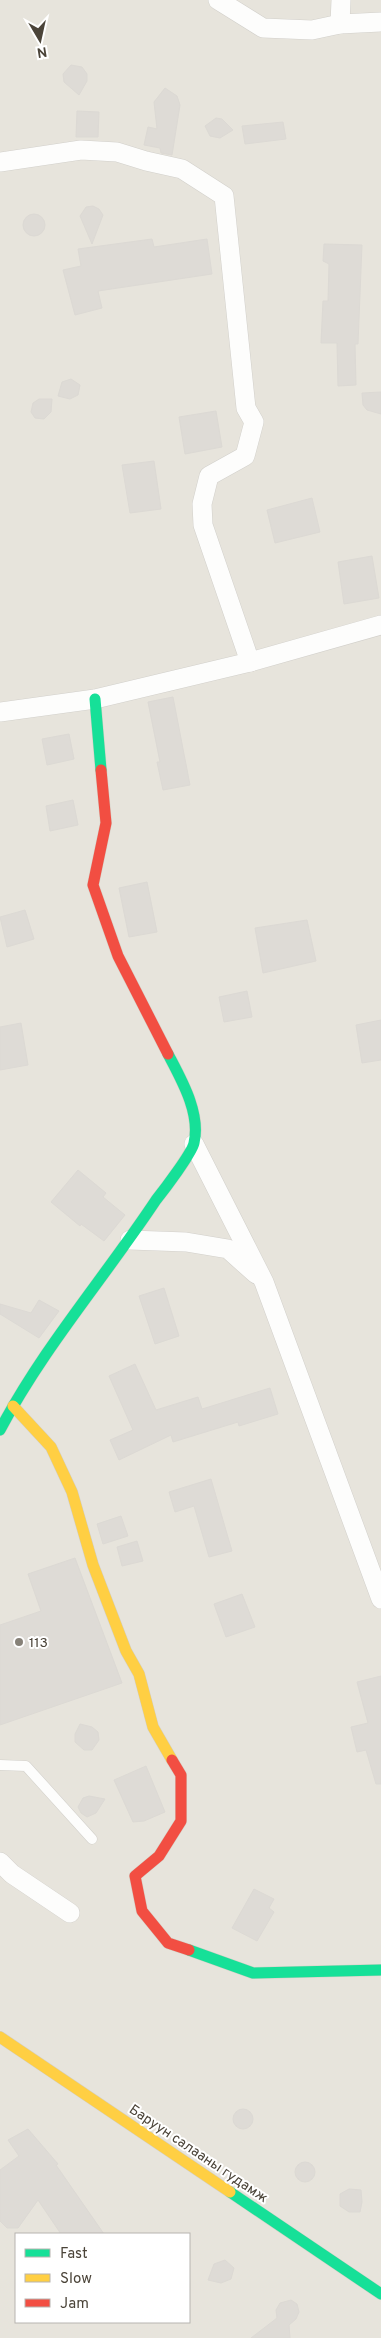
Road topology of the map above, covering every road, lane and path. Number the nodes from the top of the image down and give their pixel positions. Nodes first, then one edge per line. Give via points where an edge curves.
1 (218, 0) edge
2 (341, 0) edge
3 (381, 22) edge
4 (340, 24) junction
5 (0, 162) edge
6 (381, 625) edge
7 (250, 662) junction
8 (95, 699) junction
9 (0, 712) edge
10 (194, 1144) junction
11 (130, 1240) junction
12 (264, 1282) junction
13 (12, 1406) junction
14 (0, 1430) edge
15 (381, 1600) edge
16 (0, 1765) edge
17 (92, 1839) dead end
18 (0, 1862) edge
19 (70, 1913) dead end
20 (381, 1970) edge
21 (0, 2037) edge
22 (381, 2294) edge

1 - 4 street via 263,28 312,30
2 - 4 street
3 - 4 street
5 - 7 street via 81,150 117,152 182,169 224,196 246,408 254,422 245,456 209,476 202,504 203,525
6 - 7 street
7 - 8 street
8 - 9 street
8 - 10 street via 106,823 93,885 118,956 183,1084 194,1115
10 - 11 street
10 - 12 street
11 - 12 street via 186,1242 228,1249
11 - 13 street
12 - 15 street
13 - 14 street
13 - 20 street via 51,1447 72,1492 93,1565 126,1651 139,1674 153,1727 181,1775 181,1821 159,1856 135,1876 142,1911 168,1943 252,1973
16 - 17 lane via 26,1766
18 - 19 street via 12,1874
21 - 22 street, Баруун салааны гудамж

